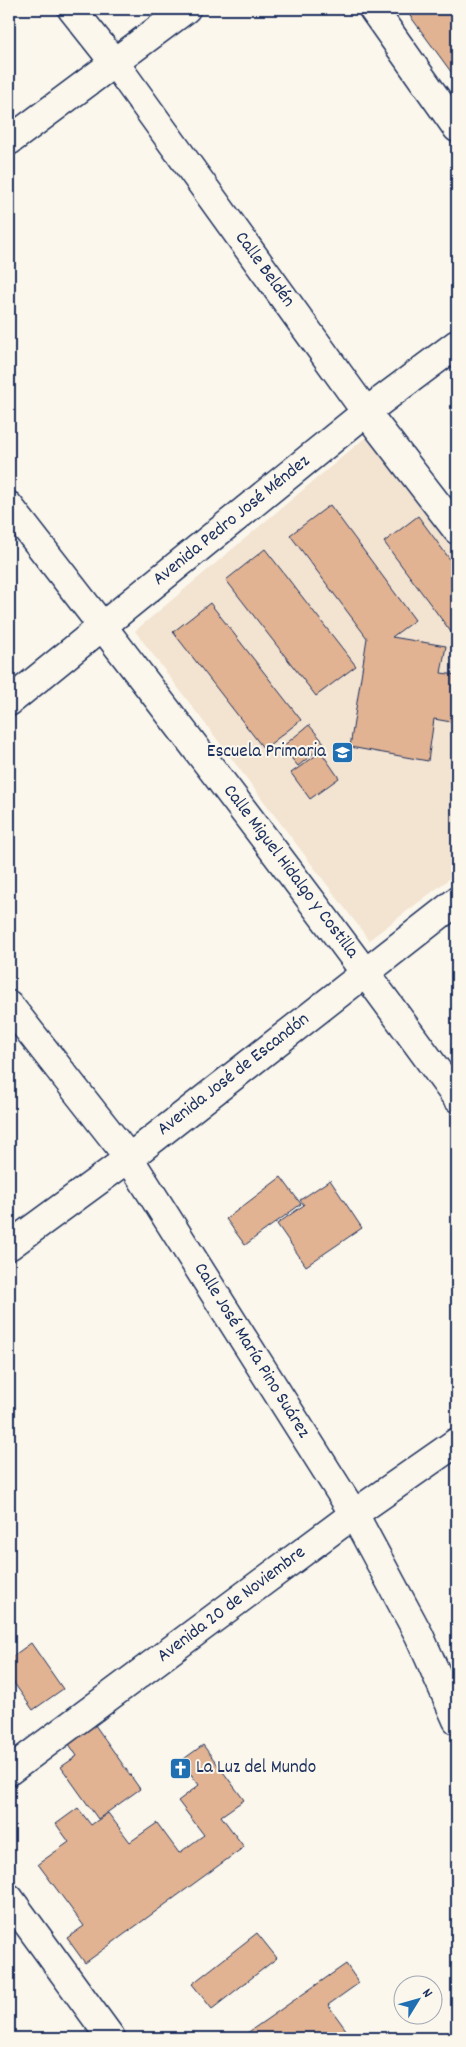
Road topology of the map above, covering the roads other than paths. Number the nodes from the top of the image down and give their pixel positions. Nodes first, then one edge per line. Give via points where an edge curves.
1 (72, 9) edge
2 (186, 9) edge
3 (373, 9) edge
4 (114, 62) junction
5 (457, 128) edge
6 (9, 141) edge
7 (457, 344) edge
8 (366, 412) junction
9 (9, 506) edge
10 (457, 530) edge
11 (103, 627) junction
12 (9, 702) edge
13 (457, 901) edge
14 (366, 972) junction
15 (9, 1005) edge
16 (457, 1098) edge
17 (129, 1158) junction
18 (9, 1246) edge
19 (457, 1442) edge
20 (354, 1514) junction
21 (457, 1720) edge
22 (9, 1771) edge
23 (9, 1898) edge
24 (111, 2038) edge

1 - 4 street, Calle Beldén
2 - 4 street
3 - 5 street
4 - 6 street
4 - 8 street, Calle Beldén
7 - 8 street, Avenida Pedro José Méndez
8 - 10 street, Calle Beldén
8 - 11 street, Avenida Pedro José Méndez
9 - 11 street, Calle Miguel Hidalgo y Costilla
11 - 12 street, Avenida Pedro José Méndez
11 - 14 street, Calle Miguel Hidalgo y Costilla
13 - 14 street, Avenida José de Escandón
14 - 16 street, Calle Miguel Hidalgo y Costilla
14 - 17 street, Avenida José de Escandón
15 - 17 street, Calle José María Pino Suárez
17 - 18 street, Avenida José de Escandón
17 - 20 street, Calle José María Pino Suárez
19 - 20 street, Avenida 20 de Noviembre
20 - 21 street, Calle José María Pino Suárez via 419,1636
20 - 22 street, Avenida 20 de Noviembre
23 - 24 street

